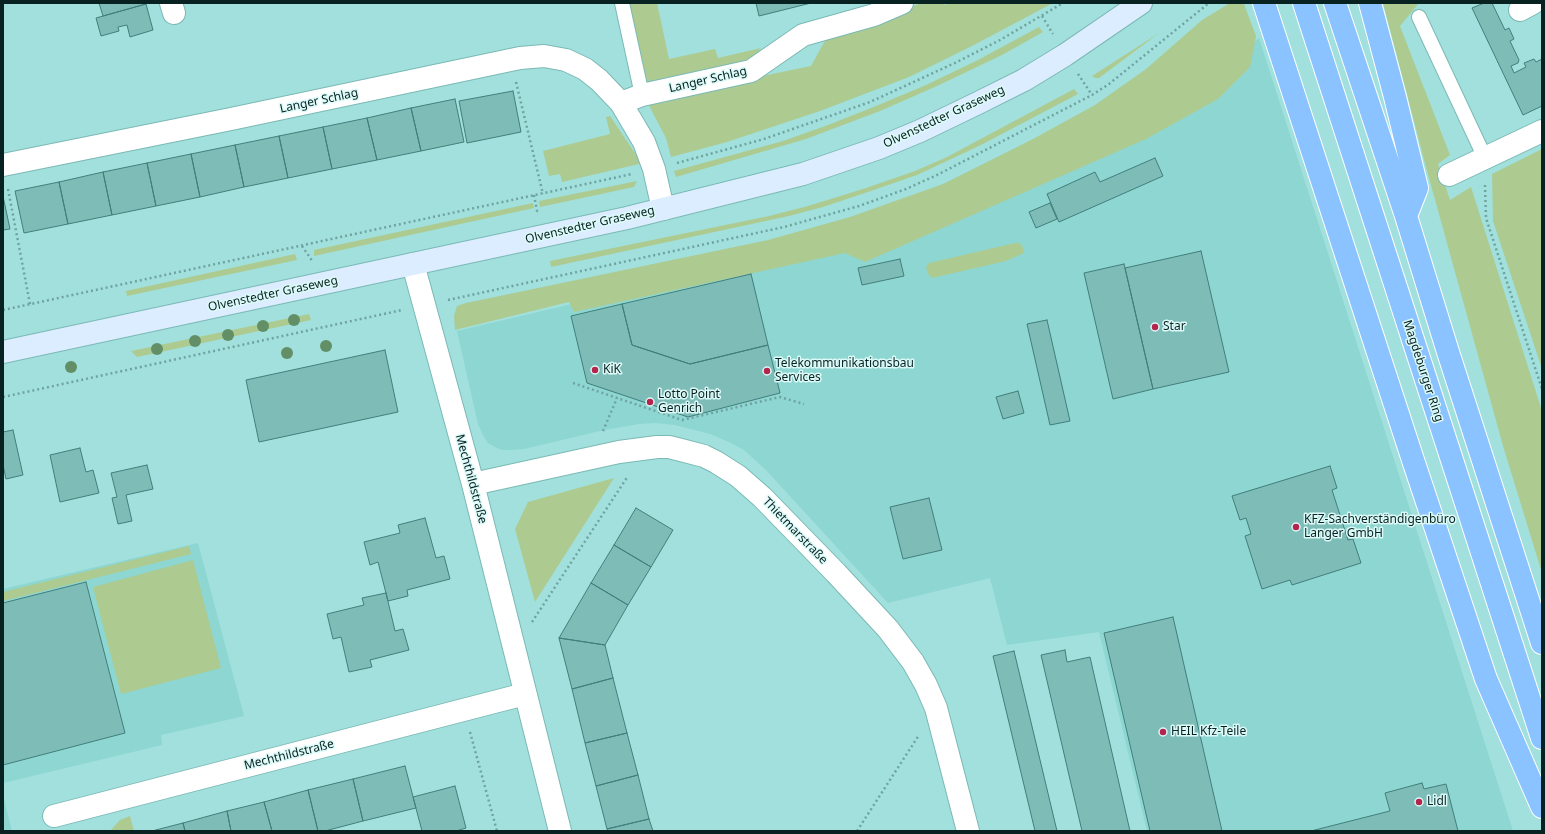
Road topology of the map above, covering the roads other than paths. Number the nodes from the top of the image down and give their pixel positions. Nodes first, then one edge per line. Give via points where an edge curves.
1 (622, 3) edge
2 (902, 3) edge
3 (1141, 3) edge
4 (1264, 3) edge
5 (1304, 3) edge
6 (1335, 3) edge
7 (1370, 3) edge
8 (1419, 17) dead end
9 (642, 95) junction
10 (621, 103) junction
11 (1542, 131) edge
12 (1486, 158) junction
13 (3, 165) edge
14 (1449, 176) dead end
15 (663, 209) junction
16 (1406, 216) junction
17 (413, 264) junction
18 (3, 352) edge
19 (473, 484) junction
20 (1542, 643) edge
21 (525, 694) junction
22 (1542, 738) edge
23 (1542, 807) edge
24 (54, 816) dead end
25 (560, 831) edge
26 (968, 831) edge

1 - 9 lane
2 - 9 street, Langer Schlag via 874,15 803,35 751,71
3 - 15 main road, Olvenstedter Graseweg via 1072,51 1024,80 920,131 803,174
4 - 23 highway via 1482,666 1501,716
5 - 22 highway, Magdeburger Ring
6 - 16 highway
7 - 16 highway via 1418,188
8 - 12 lane
9 - 10 street, Langer Schlag
10 - 13 street, Langer Schlag via 599,80 578,65 552,57 535,56
10 - 15 street, Langer Schlag via 644,142
11 - 12 street
12 - 14 street
15 - 17 main road, Olvenstedter Graseweg
16 - 20 highway
17 - 18 main road, Olvenstedter Graseweg
17 - 19 street, Mechthildstraße
19 - 21 street, Mechthildstraße
19 - 26 street, Thietmarstraße via 646,448 669,447 704,456 727,468 750,486 831,568 888,628 913,662 936,708
21 - 24 street, Mechthildstraße
21 - 25 street, Mechthildstraße

